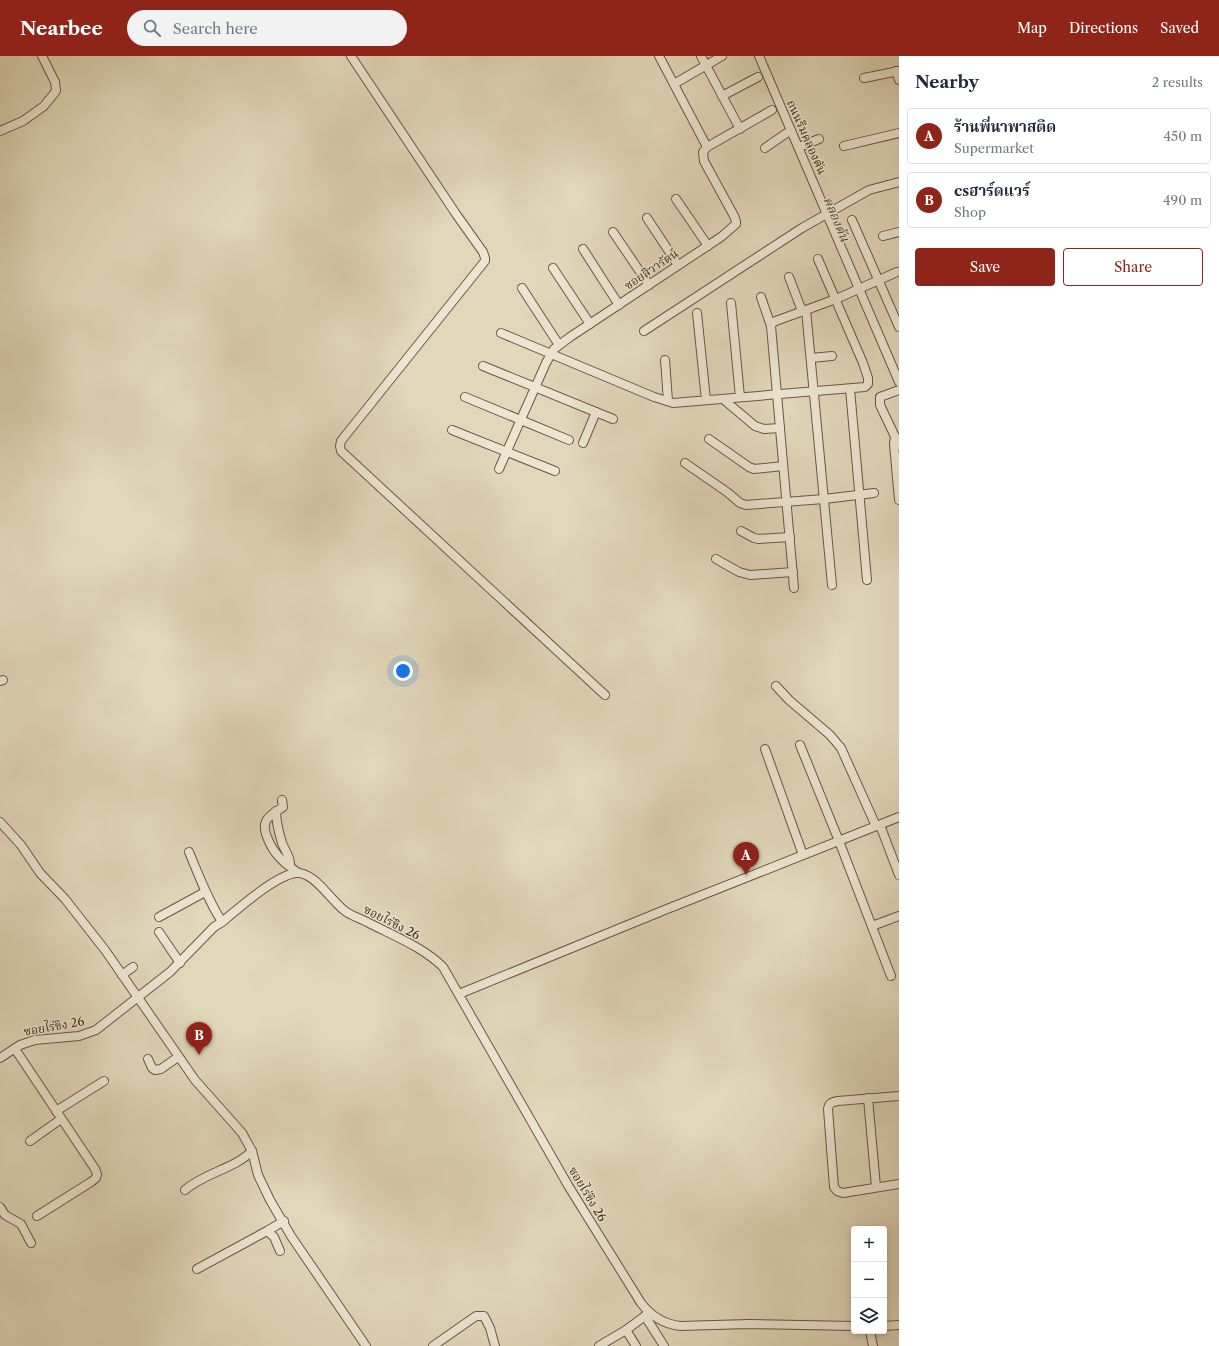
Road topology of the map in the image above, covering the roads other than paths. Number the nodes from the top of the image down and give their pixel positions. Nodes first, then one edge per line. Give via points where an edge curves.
1 (42, 56) edge
2 (351, 56) edge
3 (659, 56) edge
4 (701, 56) edge
5 (722, 56) edge
6 (759, 56) edge
7 (706, 65) junction
8 (898, 71) edge
9 (758, 77) dead end
10 (864, 78) dead end
11 (899, 80) edge
12 (674, 84) junction
13 (722, 96) junction
14 (772, 110) dead end
15 (740, 129) junction
16 (0, 131) edge
17 (788, 132) junction
18 (899, 133) edge
19 (819, 139) dead end
20 (844, 146) dead end
21 (707, 147) junction
22 (799, 147) junction
23 (765, 148) dead end
24 (899, 182) edge
25 (676, 199) dead end
26 (824, 216) junction
27 (647, 218) dead end
28 (852, 220) dead end
29 (613, 232) dead end
30 (899, 232) edge
31 (883, 236) dead end
32 (708, 246) junction
33 (583, 249) dead end
34 (818, 258) dead end
35 (678, 265) junction
36 (553, 268) dead end
37 (897, 272) dead end
38 (789, 277) dead end
39 (878, 280) junction
40 (649, 285) junction
41 (522, 288) dead end
42 (857, 290) junction
43 (762, 297) dead end
44 (836, 299) junction
45 (731, 303) dead end
46 (619, 305) junction
47 (804, 311) junction
48 (697, 313) dead end
49 (896, 313) edge
50 (590, 324) junction
51 (771, 326) junction
52 (899, 327) edge
53 (644, 331) dead end
54 (501, 332) dead end
55 (559, 345) junction
56 (552, 353) junction
57 (832, 356) dead end
58 (811, 358) junction
59 (665, 360) dead end
60 (484, 366) dead end
61 (899, 382) edge
62 (535, 387) junction
63 (850, 389) junction
64 (899, 390) edge
65 (814, 392) junction
66 (776, 395) junction
67 (465, 396) dead end
68 (740, 398) junction
69 (723, 399) junction
70 (706, 400) junction
71 (668, 401) junction
72 (596, 412) junction
73 (521, 419) junction
74 (613, 419) dead end
75 (780, 428) junction
76 (452, 430) dead end
77 (895, 436) junction
78 (709, 439) dead end
79 (569, 440) dead end
80 (582, 443) dead end
81 (899, 445) edge
82 (507, 452) junction
83 (685, 462) dead end
84 (783, 466) junction
85 (500, 469) dead end
86 (555, 471) dead end
87 (874, 493) dead end
88 (859, 495) junction
89 (824, 499) junction
90 (899, 500) edge
91 (787, 501) junction
92 (741, 531) dead end
93 (790, 536) junction
94 (716, 559) dead end
95 (793, 572) junction
96 (867, 580) dead end
97 (832, 585) dead end
98 (794, 588) dead end
99 (776, 686) dead end
100 (605, 695) dead end
101 (800, 745) dead end
102 (765, 749) dead end
103 (282, 800) dead end
104 (276, 811) junction
105 (899, 817) edge
106 (0, 822) edge
107 (878, 826) junction
108 (839, 840) junction
109 (189, 852) dead end
110 (803, 855) junction
111 (290, 866) junction
112 (297, 872) junction
113 (899, 874) edge
114 (205, 892) junction
115 (899, 916) edge
116 (160, 917) dead end
117 (222, 922) junction
118 (872, 926) junction
119 (159, 932) dead end
120 (180, 963) junction
121 (132, 967) dead end
122 (122, 975) junction
123 (891, 976) dead end
124 (459, 994) junction
125 (134, 999) junction
126 (14, 1049) junction
127 (0, 1058) edge
128 (148, 1059) dead end
129 (174, 1059) junction
130 (104, 1081) dead end
131 (899, 1096) edge
132 (868, 1098) junction
133 (56, 1112) junction
134 (61, 1119) junction
135 (30, 1141) dead end
136 (248, 1155) junction
137 (899, 1184) edge
138 (876, 1187) junction
139 (185, 1190) dead end
140 (0, 1207) edge
141 (37, 1216) dead end
142 (282, 1222) junction
143 (269, 1230) junction
144 (31, 1243) dead end
145 (280, 1251) dead end
146 (197, 1269) dead end
147 (648, 1314) junction
148 (851, 1326) edge
149 (887, 1326) edge
150 (899, 1326) edge
151 (626, 1330) junction
152 (871, 1334) edge
153 (366, 1346) edge
154 (433, 1346) edge
155 (495, 1346) edge
156 (599, 1346) edge
157 (636, 1346) edge
158 (664, 1346) edge
159 (873, 1346) edge

1 - 16 street via 55,82 56,91 44,106 23,121
2 - 100 street via 483,252 485,261 341,441 341,451
3 - 12 street
4 - 7 street
5 - 7 street
6 - 17 street, ถนนริมคลองตัน
7 - 12 street
7 - 13 street
8 - 10 street
8 - 11 street
9 - 13 street
12 - 21 street
13 - 15 street
14 - 15 street
15 - 21 street
17 - 22 street, ถนนริมคลองตัน
17 - 23 street
18 - 20 street
19 - 22 street
21 - 32 street, ซอยสิวารัตน์ via 703,152 704,161 736,221 732,228
22 - 26 street, ถนนริมคลองตัน
24 - 26 street via 869,190
25 - 32 street
26 - 42 street, ถนนริมคลองตัน
26 - 53 street via 770,248
27 - 35 street
28 - 39 street
29 - 40 street
30 - 31 street
32 - 35 street, ซอยสิวารัตน์
33 - 46 street
34 - 44 street
35 - 40 street, ซอยสิวารัตน์
36 - 50 street
37 - 39 street
38 - 47 street
39 - 42 street
39 - 49 street
40 - 46 street, ซอยสิวารัตน์
41 - 55 street
42 - 44 street
42 - 61 street, ถนนริมคลองตัน
43 - 51 street
44 - 47 street
44 - 63 street via 868,378 868,384 865,386
45 - 68 street
46 - 50 street, ซอยสิวารัตน์
47 - 51 street via 773,322
47 - 58 street
48 - 70 street
49 - 52 street
50 - 55 street, ซอยสิวารัตน์
51 - 66 street
54 - 56 street
55 - 56 street, ซอยสิวารัตน์
56 - 62 street, ซอยสิวารัตน์
56 - 71 street
57 - 58 street
58 - 65 street
59 - 71 street
60 - 62 street
62 - 72 street
62 - 73 street, ซอยสิวารัตน์
63 - 65 street
63 - 88 street
64 - 77 street via 880,396 879,401
65 - 66 street
65 - 89 street
66 - 68 street
66 - 75 street
67 - 73 street
68 - 69 street
69 - 70 street
69 - 75 street via 755,426
70 - 71 street via 680,403
72 - 74 street
72 - 80 street
73 - 79 street
73 - 82 street, ซอยสิวารัตน์
75 - 84 street
76 - 82 street
77 - 81 street
77 - 90 street
78 - 84 street via 754,469
82 - 85 street, ซอยสิวารัตน์
82 - 86 street
83 - 91 street via 740,503 746,505
84 - 91 street
87 - 88 street
88 - 89 street
88 - 96 street
89 - 91 street
89 - 97 street
91 - 93 street
92 - 93 street via 758,539
93 - 95 street
94 - 95 street via 738,572 750,575
95 - 98 street
99 - 107 street via 841,748
101 - 108 street
102 - 110 street
103 - 104 street via 283,807
104 - 111 street
104 - 111 street via 265,822 265,829 273,850
105 - 107 street
106 - 122 street via 21,845 40,873 65,899
107 - 108 street
107 - 113 street
108 - 110 street
108 - 118 street
109 - 114 street
110 - 124 street
111 - 112 street
112 - 117 street, ซอยไร่ขิง 26 via 274,882
112 - 124 street, ซอยไร่ขิง 26 via 308,876 345,911 433,958 443,967
114 - 116 street
114 - 117 street
115 - 118 street
117 - 120 street, ซอยไร่ขิง 26 via 184,956
118 - 123 street
119 - 120 street
120 - 125 street, ซอยไร่ขิง 26
121 - 122 street
122 - 125 street
124 - 147 street, ซอยไร่ขิง 26 via 569,1188
125 - 126 street, ซอยไร่ขิง 26 via 96,1030 79,1036 34,1040
125 - 129 street
126 - 127 street, ซอยไร่ขิง 26
126 - 133 street
128 - 129 street via 155,1070 161,1069
129 - 136 street via 242,1134
130 - 133 street
131 - 132 street
132 - 138 street
132 - 138 street via 831,1102 829,1105 834,1187 844,1193
133 - 134 street
134 - 135 street
134 - 141 street via 97,1174 91,1182
136 - 139 street via 192,1183
136 - 142 street
137 - 138 street
140 - 144 street via 5,1215 21,1224
142 - 143 street
142 - 153 street
143 - 145 street
143 - 146 street
147 - 148 street, ซอยไร่ขิง 26 via 680,1326
147 - 151 street
147 - 158 street
149 - 150 street
151 - 156 street
151 - 157 street
152 - 159 street
154 - 155 street via 481,1315 487,1322

